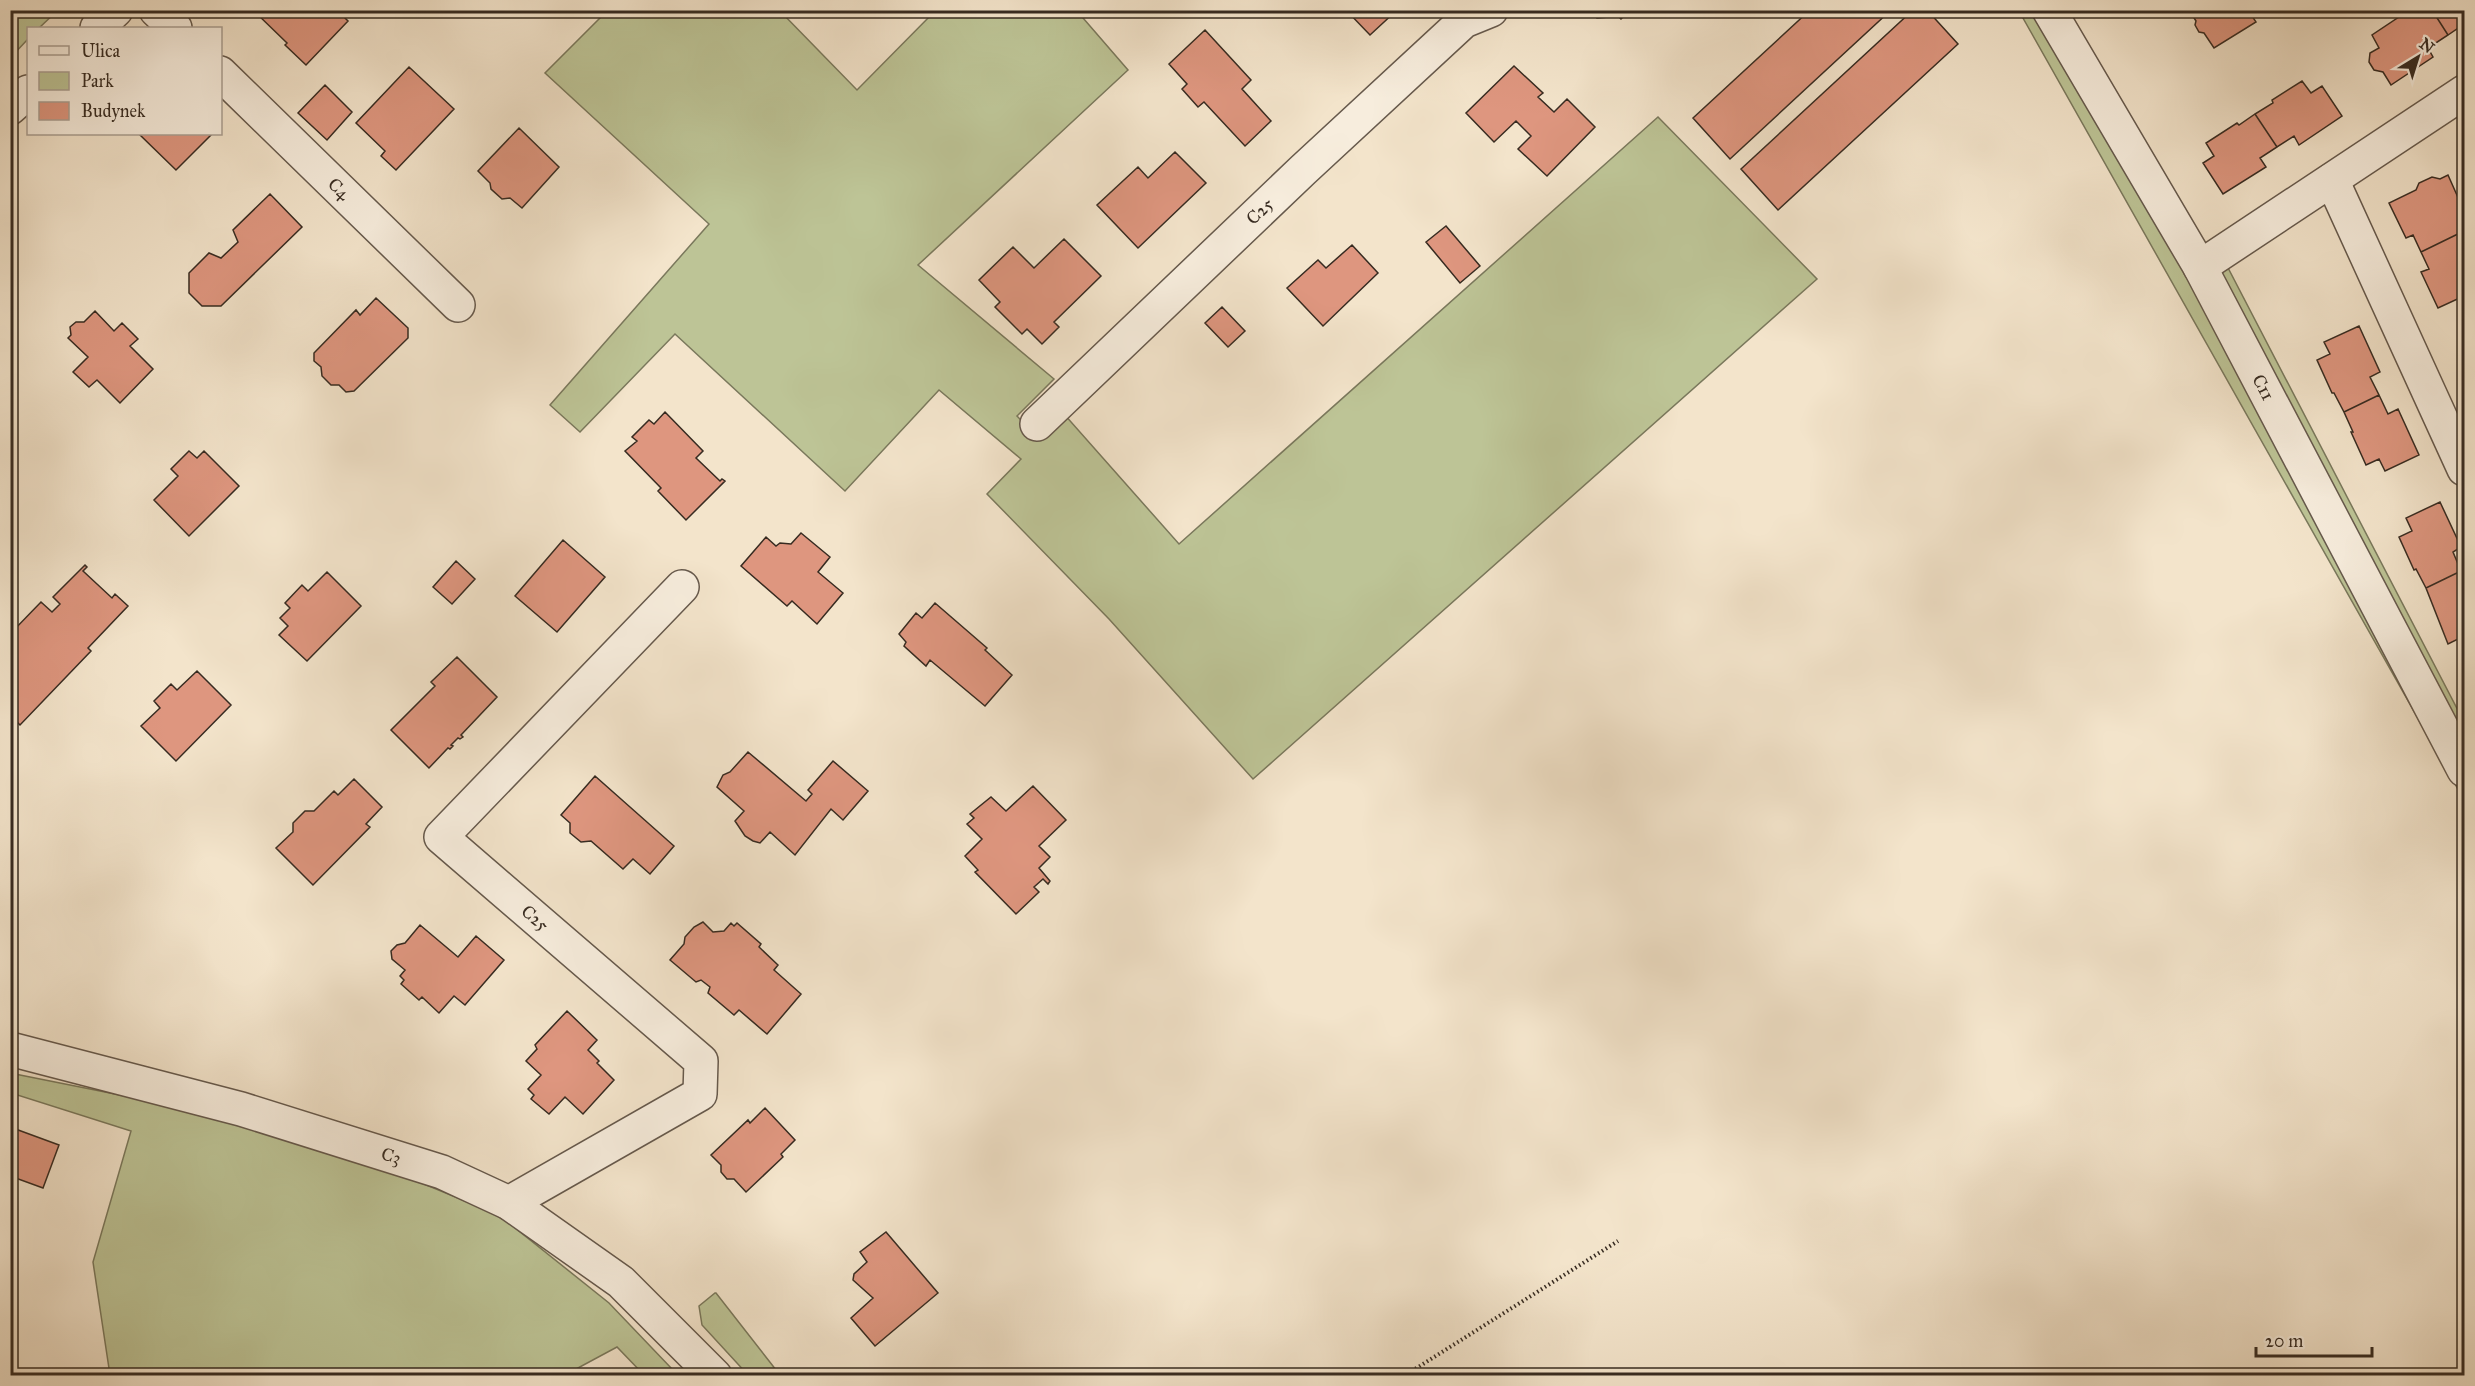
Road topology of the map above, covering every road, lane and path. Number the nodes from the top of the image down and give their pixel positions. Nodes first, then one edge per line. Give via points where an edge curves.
1 (116, 10) edge
2 (156, 10) edge
3 (1491, 10) edge
4 (2049, 10) edge
5 (98, 27) edge
6 (174, 27) edge
7 (222, 75) edge
8 (2464, 92) edge
9 (27, 93) edge
10 (10, 108) edge
11 (2332, 180) junction
12 (2200, 267) junction
13 (458, 305) dead end
14 (1036, 424) dead end
15 (2464, 469) edge
16 (682, 587) dead end
17 (2464, 770) edge
18 (10, 1049) edge
19 (509, 1203) junction
20 (1618, 1241) dead end
21 (715, 1376) edge
22 (1404, 1376) edge

1 - 5 street
2 - 6 street
3 - 14 street, C25 via 1464,21
4 - 12 street, C11
7 - 13 street, C4
8 - 11 street
9 - 10 street
11 - 12 street
11 - 15 street
12 - 17 street, C11
16 - 19 street, C25 via 441,837 700,1061 700,1094
18 - 19 street, C3 via 241,1109 366,1147 442,1172
19 - 21 street, C3 via 621,1282
20 - 22 path

